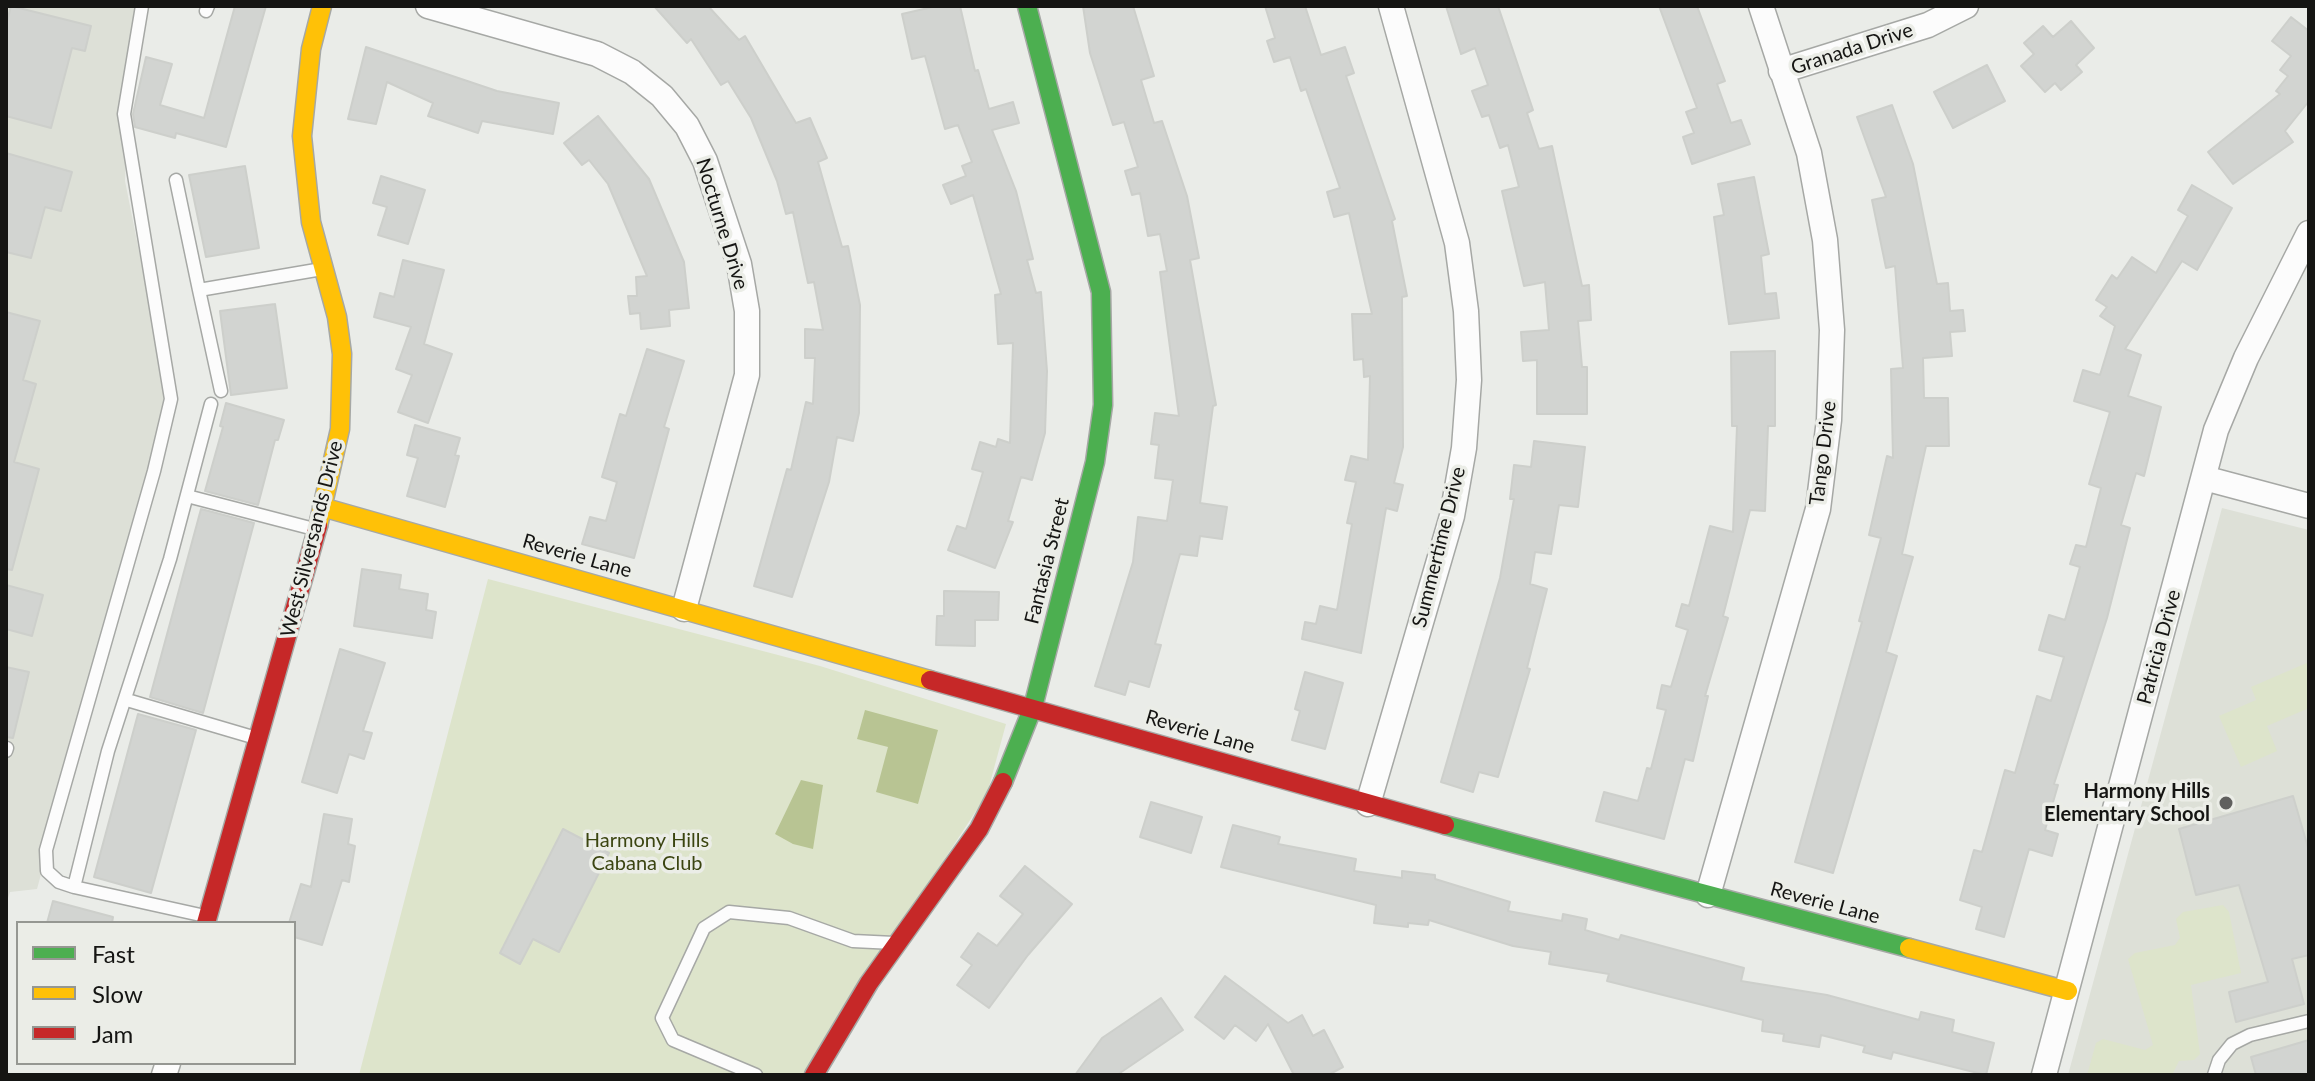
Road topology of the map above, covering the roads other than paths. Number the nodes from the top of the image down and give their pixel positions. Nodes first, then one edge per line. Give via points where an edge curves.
1 (142, 6) edge
2 (322, 6) edge
3 (428, 6) edge
4 (1027, 6) edge
5 (1391, 6) edge
6 (1761, 6) edge
7 (1966, 6) edge
8 (1781, 71) junction
9 (176, 180) dead end
10 (2309, 233) edge
11 (325, 268) junction
12 (199, 290) junction
13 (221, 391) dead end
14 (211, 404) dead end
15 (2204, 478) junction
16 (187, 496) junction
17 (2309, 506) edge
18 (322, 507) junction
19 (317, 530) junction
20 (684, 609) junction
21 (127, 700) junction
22 (1033, 707) junction
23 (259, 739) junction
24 (1368, 804) junction
25 (74, 887) junction
26 (1708, 895) junction
27 (207, 920) edge
28 (897, 943) junction
29 (2068, 991) junction
30 (2309, 1021) edge
31 (756, 1075) edge
32 (814, 1075) edge
33 (2044, 1075) edge
34 (2214, 1075) edge

1 - 25 lane via 124,114 171,399 46,850 47,871
2 - 11 street, West Silversands Drive via 308,63 302,136 311,222
3 - 20 street, Nocturne Drive via 597,54 632,72 687,126 705,161 739,264 748,365 741,408
4 - 22 street, Fantasia Street via 1090,237 1105,348 1095,462
5 - 24 street, Summertime Drive via 1457,243 1469,380 1452,516
6 - 8 street, Tango Drive
7 - 8 street, Granada Drive via 1928,25
8 - 26 street, Tango Drive via 1809,153 1825,240 1832,330 1829,420 1818,509
9 - 12 lane
10 - 15 street, Patricia Drive via 2246,358 2216,430
11 - 12 lane
11 - 18 street, West Silversands Drive via 337,317 343,391 334,465
12 - 13 lane
14 - 16 lane
15 - 17 street
15 - 29 street, Patricia Drive
16 - 19 lane
16 - 21 lane
18 - 19 street, West Silversands Drive
18 - 20 street, Reverie Lane
19 - 23 street, West Silversands Drive
20 - 22 street, Reverie Lane
21 - 23 lane
21 - 25 lane via 108,751
22 - 24 street, Reverie Lane
22 - 28 street, Fantasia Street via 979,829
23 - 27 street, West Silversands Drive
24 - 26 street, Reverie Lane
25 - 27 lane
26 - 29 street, Reverie Lane
28 - 31 lane via 853,941 789,918 729,912 704,928 662,1018 673,1040
28 - 32 street, Fantasia Street
29 - 33 street, Patricia Drive
30 - 34 lane via 2232,1044

